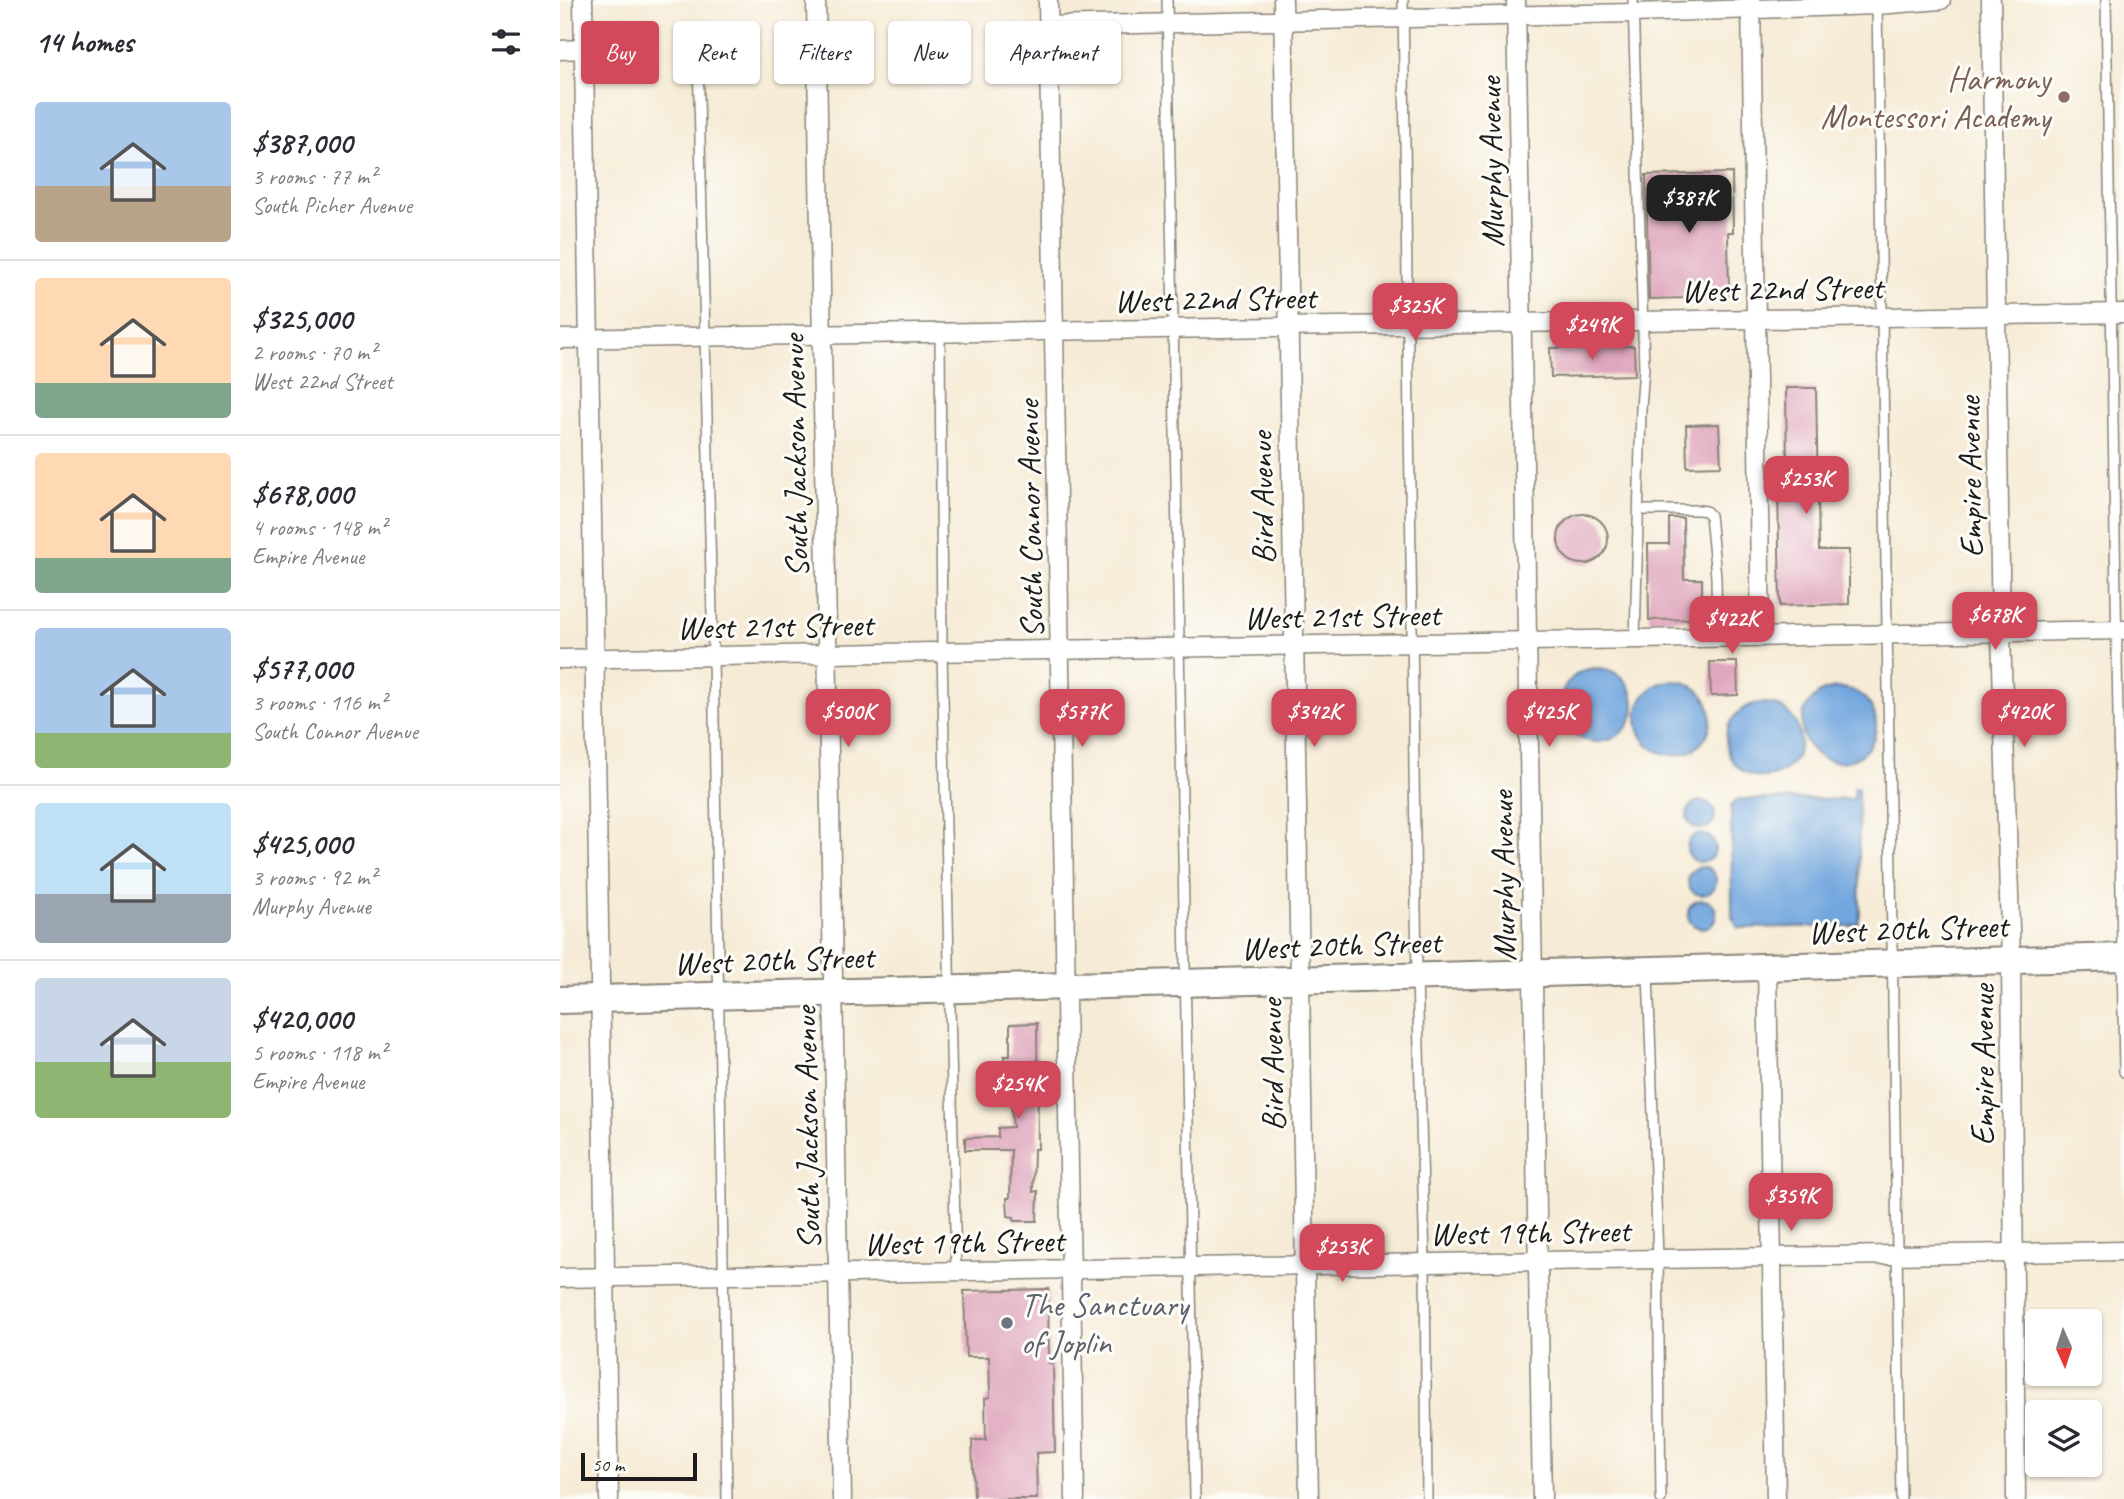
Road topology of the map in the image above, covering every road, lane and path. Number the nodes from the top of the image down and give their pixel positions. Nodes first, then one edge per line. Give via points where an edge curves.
1 (583, 0) edge
2 (816, 0) edge
3 (1048, 0) edge
4 (1167, 0) edge
5 (1283, 0) edge
6 (1941, 0) edge
7 (1991, 0) edge
8 (2106, 0) edge
9 (1877, 2) edge
10 (1751, 4) edge
11 (1633, 6) edge
12 (1516, 8) edge
13 (1404, 9) edge
14 (1283, 20) junction
15 (583, 21) edge
16 (1048, 21) edge
17 (1167, 23) junction
18 (1121, 24) edge
19 (581, 49) edge
20 (560, 50) edge
21 (585, 84) edge
22 (699, 84) edge
23 (1049, 84) edge
24 (2118, 313) edge
25 (1996, 314) junction
26 (1881, 316) junction
27 (1756, 318) junction
28 (1644, 320) junction
29 (1522, 322) junction
30 (1407, 324) junction
31 (1288, 326) junction
32 (1172, 328) junction
33 (1055, 330) junction
34 (940, 332) junction
35 (822, 334) junction
36 (704, 336) junction
37 (560, 339) edge
38 (589, 339) junction
39 (1639, 510) junction
40 (2121, 630) edge
41 (2001, 633) junction
42 (1888, 635) junction
43 (1717, 637) junction
44 (1761, 638) junction
45 (1635, 640) junction
46 (1528, 642) junction
47 (1412, 644) junction
48 (1293, 645) junction
49 (1178, 647) junction
50 (1061, 649) junction
51 (942, 651) junction
52 (827, 653) junction
53 (713, 656) junction
54 (594, 658) junction
55 (560, 659) edge
56 (2123, 958) edge
57 (2011, 961) junction
58 (1892, 964) junction
59 (1767, 967) junction
60 (1648, 971) junction
61 (1532, 974) junction
62 (1417, 977) junction
63 (1299, 980) junction
64 (1184, 983) junction
65 (1067, 986) junction
66 (950, 989) junction
67 (834, 993) junction
68 (718, 996) junction
69 (600, 999) junction
70 (560, 1000) edge
71 (2124, 1072) edge
72 (2124, 1251) edge
73 (2012, 1252) junction
74 (1897, 1254) junction
75 (1772, 1256) junction
76 (1658, 1258) junction
77 (1537, 1261) junction
78 (1425, 1263) junction
79 (1304, 1265) junction
80 (1189, 1267) junction
81 (1072, 1269) junction
82 (957, 1271) junction
83 (838, 1273) junction
84 (723, 1275) junction
85 (605, 1277) junction
86 (560, 1278) edge
87 (609, 1499) edge
88 (727, 1499) edge
89 (842, 1499) edge
90 (1075, 1499) edge
91 (1195, 1499) edge
92 (1308, 1499) edge
93 (1427, 1499) edge
94 (1542, 1499) edge
95 (1661, 1499) edge
96 (1776, 1499) edge
97 (1901, 1499) edge
98 (2017, 1499) edge

1 - 15 street
2 - 35 street, South Jackson Avenue
3 - 16 street, South Connor Avenue
4 - 17 lane
5 - 14 street, Bird Avenue
6 - 9 street
7 - 25 street, Empire Avenue
8 - 24 lane
9 - 10 street
9 - 26 lane
10 - 11 street
10 - 27 street
11 - 12 street
11 - 28 lane
12 - 13 street
12 - 29 street, Murphy Avenue
13 - 14 street
13 - 30 lane
14 - 17 street
14 - 31 street, Bird Avenue
17 - 18 street
17 - 32 lane
19 - 20 street
21 - 38 street
22 - 36 lane
23 - 33 street, South Connor Avenue
24 - 25 street, West 22nd Street
24 - 40 lane
25 - 26 street, West 22nd Street
25 - 41 street, Empire Avenue
26 - 27 street, West 22nd Street
26 - 42 lane
27 - 28 street, West 22nd Street
27 - 44 street
28 - 29 street, West 22nd Street
28 - 39 lane
29 - 30 street, West 22nd Street
29 - 46 street, Murphy Avenue
30 - 31 street, West 22nd Street
30 - 47 lane
31 - 32 street, West 22nd Street
31 - 48 street, Bird Avenue
32 - 33 street, West 22nd Street
32 - 49 lane
33 - 34 street, West 22nd Street
33 - 50 street, South Connor Avenue
34 - 35 street, West 22nd Street
34 - 51 lane
35 - 36 street, West 22nd Street
35 - 52 street, South Jackson Avenue
36 - 38 street, West 22nd Street
36 - 53 lane
37 - 38 street, West 22nd Street
38 - 54 street
39 - 43 lane via 1699,510 1710,516
39 - 45 lane
40 - 41 street, West 21st Street
40 - 56 lane
41 - 42 street, West 21st Street
41 - 57 street, Empire Avenue
42 - 44 street, West 21st Street
42 - 58 lane
43 - 44 street, West 21st Street
43 - 45 street, West 21st Street
45 - 46 street, West 21st Street
46 - 47 street, West 21st Street
46 - 61 street, Murphy Avenue
47 - 48 street, West 21st Street
47 - 62 lane
48 - 49 street, West 21st Street
48 - 63 street, Bird Avenue
49 - 50 street, West 21st Street
49 - 64 lane
50 - 51 street, West 21st Street
50 - 65 street, South Connor Avenue
51 - 52 street, West 21st Street
51 - 66 lane
52 - 53 street, West 21st Street
52 - 67 street, South Jackson Avenue
53 - 54 street, West 21st Street
53 - 68 lane
54 - 55 street, West 21st Street
54 - 69 street
56 - 57 main road, West 20th Street
56 - 71 lane
57 - 58 main road, West 20th Street
57 - 73 street, Empire Avenue
58 - 59 main road, West 20th Street
58 - 74 lane
59 - 60 main road, West 20th Street
59 - 75 street
60 - 61 main road, West 20th Street
60 - 76 lane
61 - 62 main road, West 20th Street
61 - 77 street, Murphy Avenue
62 - 63 main road, West 20th Street
62 - 78 lane
63 - 64 main road, West 20th Street
63 - 79 street, Bird Avenue
64 - 65 main road, West 20th Street
64 - 80 lane
65 - 66 main road, West 20th Street
65 - 81 street, South Connor Avenue
66 - 67 main road, West 20th Street
66 - 82 lane
67 - 68 main road, West 20th Street
67 - 83 street, South Jackson Avenue
68 - 69 main road, West 20th Street
68 - 84 lane
69 - 70 main road, West 20th Street
69 - 85 street
72 - 73 street, West 19th Street
73 - 74 street, West 19th Street
73 - 98 street, Empire Avenue
74 - 75 street, West 19th Street
74 - 97 lane
75 - 76 street, West 19th Street
75 - 96 street
76 - 77 street, West 19th Street
76 - 95 lane
77 - 78 street, West 19th Street
77 - 94 street, Murphy Avenue
78 - 79 street, West 19th Street
78 - 93 lane
79 - 80 street, West 19th Street
79 - 92 street, Bird Avenue
80 - 81 street, West 19th Street
80 - 91 lane
81 - 82 street, West 19th Street
81 - 90 street, South Connor Avenue
82 - 83 street, West 19th Street
83 - 84 street, West 19th Street
83 - 89 street, South Jackson Avenue
84 - 85 street, West 19th Street
84 - 88 lane
85 - 86 street, West 19th Street
85 - 87 street

